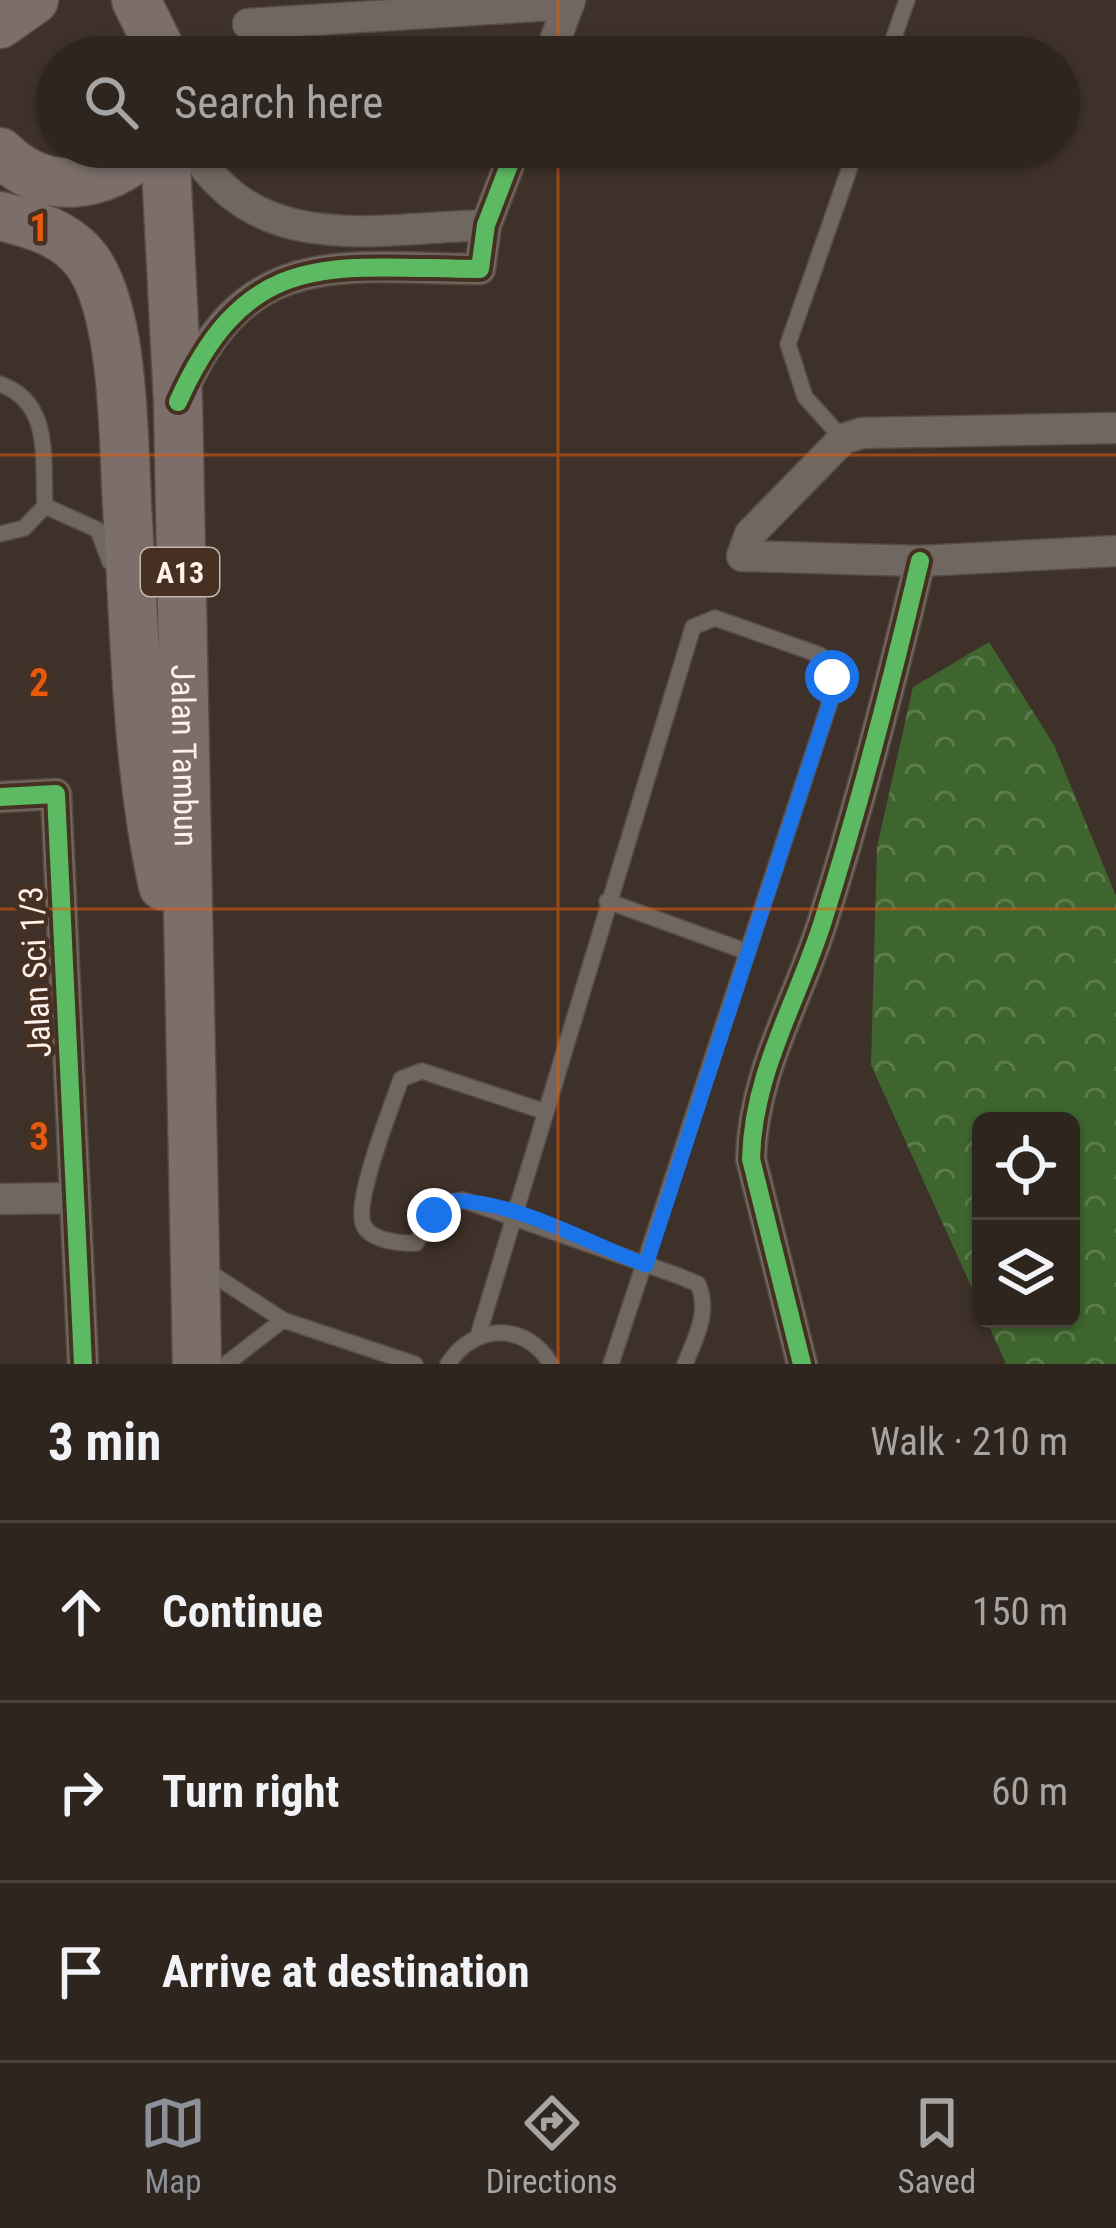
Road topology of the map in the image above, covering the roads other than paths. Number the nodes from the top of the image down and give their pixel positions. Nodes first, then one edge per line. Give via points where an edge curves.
1 (31, 0) edge
2 (110, 0) edge
3 (907, 0) edge
4 (570, 2) edge
5 (248, 23) dead end
6 (0, 24) edge
7 (150, 29) edge
8 (557, 36) edge
9 (894, 36) edge
10 (0, 152) edge
11 (126, 168) edge
12 (166, 168) edge
13 (204, 168) edge
14 (507, 168) edge
15 (850, 168) edge
16 (0, 216) edge
17 (486, 225) junction
18 (0, 384) edge
19 (178, 402) junction
20 (1116, 428) edge
21 (843, 439) junction
22 (45, 506) junction
23 (0, 534) edge
24 (1116, 551) edge
25 (920, 561) junction
26 (139, 700) junction
27 (0, 797) edge
28 (607, 902) junction
29 (745, 951) junction
30 (186, 996) junction
31 (546, 1112) junction
32 (74, 1198) junction
33 (0, 1199) edge
34 (515, 1214) junction
35 (196, 1263) junction
36 (646, 1265) junction
37 (283, 1320) junction
38 (478, 1336) junction
39 (83, 1364) edge
40 (197, 1364) edge
41 (226, 1364) edge
42 (415, 1364) edge
43 (448, 1364) edge
44 (551, 1364) edge
45 (611, 1364) edge
46 (685, 1364) edge
47 (802, 1364) edge

1 - 6 main road
2 - 7 main road
3 - 9 lane
4 - 5 street
4 - 8 street
10 - 11 main road via 42,180 71,184
12 - 19 main road, Jalan Tambun / A13
13 - 17 street via 253,212 299,229
14 - 17 street
15 - 21 lane via 788,344 805,397
16 - 26 main road via 64,236 89,264 117,348
17 - 19 street via 480,269 326,268 269,285 230,314 201,351
18 - 22 lane via 31,405 42,429
19 - 30 main road, Jalan Tambun / A13
20 - 21 street
21 - 25 street via 750,534 742,556
22 - 23 lane via 24,528
22 - 26 lane via 98,530
24 - 25 street
25 - 47 street via 867,783 816,943 760,1079 752,1127 751,1159
26 - 30 main road via 149,822
27 - 32 street, Jalan Sci 1/3 via 56,794
28 - 29 lane
28 - 29 lane via 693,627 715,618 746,628 820,656 833,693
28 - 31 lane
29 - 36 lane
30 - 35 main road, Jalan Tambun / A13
31 - 34 lane
31 - 34 lane via 413,1072 401,1079 361,1214 368,1232 399,1244 416,1243 444,1201
32 - 33 street
32 - 39 street, Jalan Sci 1/3
34 - 36 lane
34 - 38 lane
35 - 37 lane
35 - 40 main road, Jalan Tambun / A13
36 - 45 lane
36 - 46 lane via 698,1284 704,1299
37 - 41 lane
37 - 42 lane
38 - 43 lane
38 - 44 lane via 519,1335

